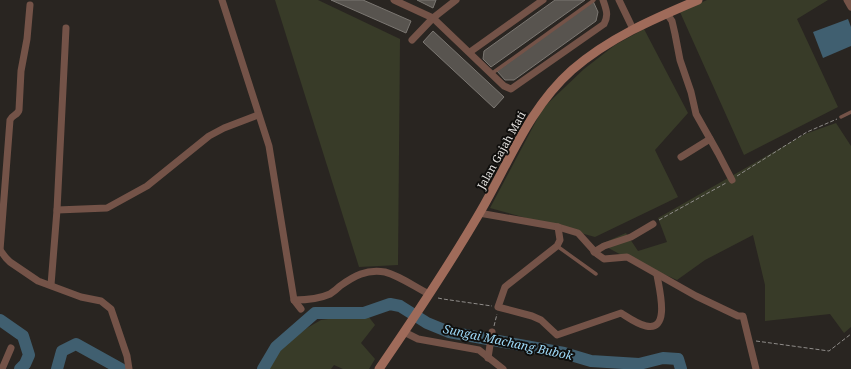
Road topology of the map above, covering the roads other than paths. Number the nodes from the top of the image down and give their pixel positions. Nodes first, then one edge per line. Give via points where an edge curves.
1 (222, 0) edge
2 (394, 0) edge
3 (456, 0) edge
4 (543, 0) edge
5 (594, 0) edge
6 (603, 0) edge
7 (619, 0) edge
8 (695, 0) edge
9 (847, 0) edge
10 (30, 5) dead end
11 (851, 7) edge
12 (667, 14) junction
13 (433, 18) junction
14 (66, 28) dead end
15 (633, 29) junction
16 (412, 40) dead end
17 (470, 52) junction
18 (491, 74) junction
19 (851, 112) edge
20 (258, 115) junction
21 (841, 117) road end
22 (710, 139) junction
23 (681, 157) dead end
24 (732, 180) road end
25 (57, 210) junction
26 (480, 213) junction
27 (653, 224) road end
28 (558, 227) junction
29 (557, 246) junction
30 (0, 250) edge
31 (594, 252) junction
32 (596, 274) dead end
33 (657, 275) junction
34 (51, 285) junction
35 (428, 294) junction
36 (294, 300) junction
37 (301, 309) dead end
38 (407, 329) junction
39 (492, 332) road end
40 (11, 348) dead end
41 (488, 358) junction
42 (129, 368) edge
43 (2, 369) edge
44 (379, 369) edge
45 (503, 369) edge
46 (756, 369) edge

1 - 20 street
2 - 13 street
3 - 13 street
4 - 17 street
5 - 18 lane
6 - 18 street via 608,14 604,24 516,86 511,89 504,86
7 - 15 street
8 - 12 main road, Jalan Gajah Mati
9 - 11 street
10 - 30 street via 21,71 19,110 10,120
12 - 15 main road, Jalan Gajah Mati
12 - 22 street via 672,22 696,114
13 - 16 street
13 - 17 street
14 - 25 street
15 - 26 main road, Jalan Gajah Mati via 590,56 550,92 522,134
17 - 18 street
19 - 21 lane
20 - 25 street via 209,136 147,186 107,208
20 - 36 street via 269,146
22 - 23 street
22 - 24 street
25 - 34 street
26 - 28 street
26 - 35 main road, Jalan Gajah Mati
27 - 31 street via 631,237
28 - 29 street via 560,240
28 - 31 street via 578,233
29 - 32 lane
29 - 33 street via 505,287 498,307 541,320 557,335 621,313 642,325 656,326 662,316
30 - 34 street via 10,262 38,281
31 - 33 street via 604,258 627,257
33 - 46 street via 702,299 743,316
34 - 42 street via 81,297 101,301 111,309
35 - 36 street via 396,276 384,272 370,272 353,276 330,294
35 - 38 main road, Jalan Gajah Mati
36 - 37 street
38 - 41 street via 418,339 479,350
38 - 44 main road, Jalan Gajah Mati
39 - 41 street
40 - 43 street
41 - 45 street

